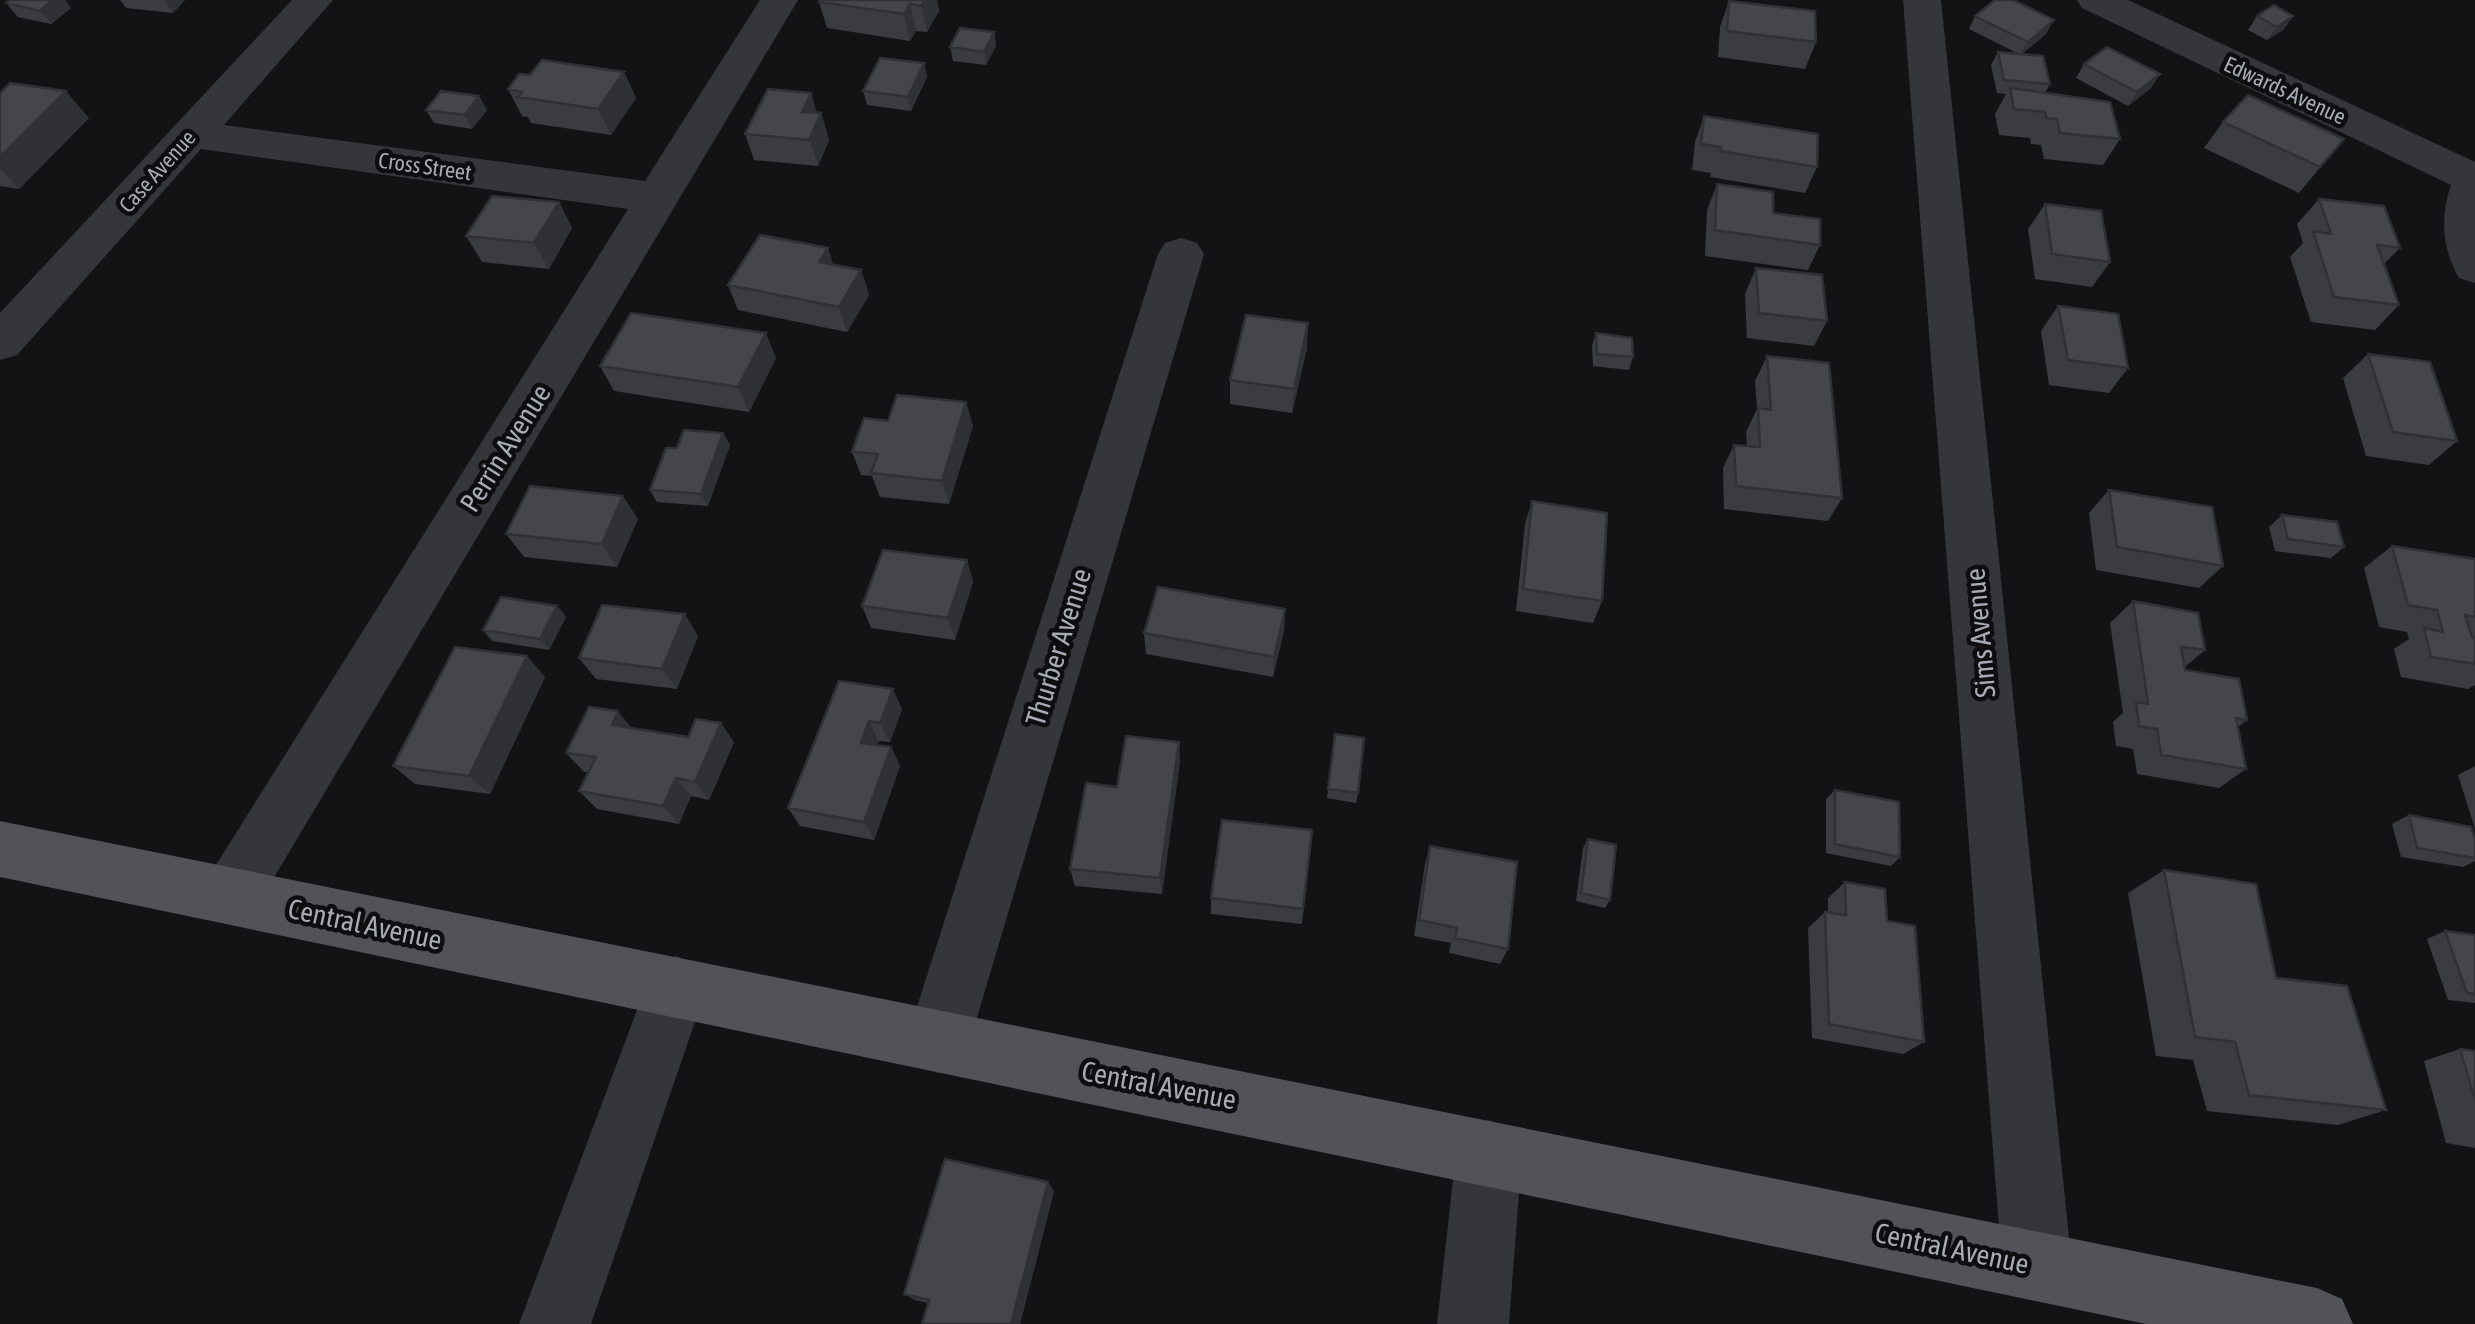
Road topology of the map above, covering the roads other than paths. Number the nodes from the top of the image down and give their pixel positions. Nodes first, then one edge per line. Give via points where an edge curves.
1 (314, 0) edge
2 (780, 0) edge
3 (1922, 0) edge
4 (2096, 0) edge
5 (191, 134) junction
6 (2475, 179) edge
7 (658, 198) junction
8 (1181, 254) dead end
9 (2475, 266) edge
10 (0, 343) edge
11 (0, 849) edge
12 (230, 896) junction
13 (676, 987) junction
14 (938, 1041) junction
15 (1489, 1153) junction
16 (2037, 1266) junction
17 (555, 1324) edge
18 (1474, 1324) edge
19 (2317, 1324) edge

1 - 5 street, Case Avenue
2 - 7 street, Perrin Avenue
3 - 16 street, Sims Avenue
4 - 6 street, Edwards Avenue
5 - 7 street, Cross Street
5 - 10 street, Case Avenue
6 - 9 street via 2463,213
7 - 12 street, Perrin Avenue
8 - 14 street, Thurber Avenue
11 - 12 main road, Central Avenue
12 - 13 main road, Central Avenue
13 - 14 main road, Central Avenue
13 - 17 street
14 - 15 main road, Central Avenue
15 - 16 main road, Central Avenue
15 - 18 street
16 - 19 main road, Central Avenue

